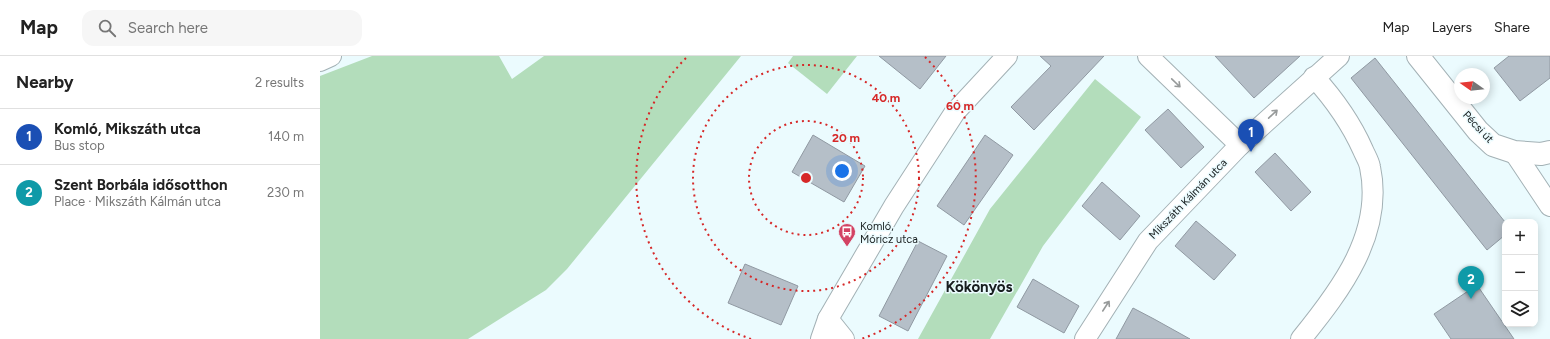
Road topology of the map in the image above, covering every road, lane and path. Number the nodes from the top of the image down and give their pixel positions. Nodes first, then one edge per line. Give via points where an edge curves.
1 (331, 56) edge
2 (1007, 56) edge
3 (1148, 56) edge
4 (1339, 56) edge
5 (1418, 56) edge
6 (320, 61) edge
7 (1314, 77) junction
8 (1240, 145) junction
9 (1514, 152) junction
10 (1550, 152) edge
11 (1550, 206) edge
12 (828, 319) junction
13 (820, 339) edge
14 (844, 339) edge
15 (1085, 339) edge
16 (1302, 339) edge

1 - 6 street
2 - 12 street via 955,112 894,206
3 -> 8 street
4 - 7 street, Mikszáth Kálmán utca
5 - 9 main road, Pécsi út via 1478,131 1493,145
8 -> 7 street, Mikszáth Kálmán utca
7 - 16 street via 1344,114 1360,144 1370,165 1373,196 1372,212 1361,249 1349,273
15 -> 8 street, Mikszáth Kálmán utca via 1148,241
9 - 10 main road, Pécsi út
9 - 11 street
12 - 13 street
12 - 14 street

